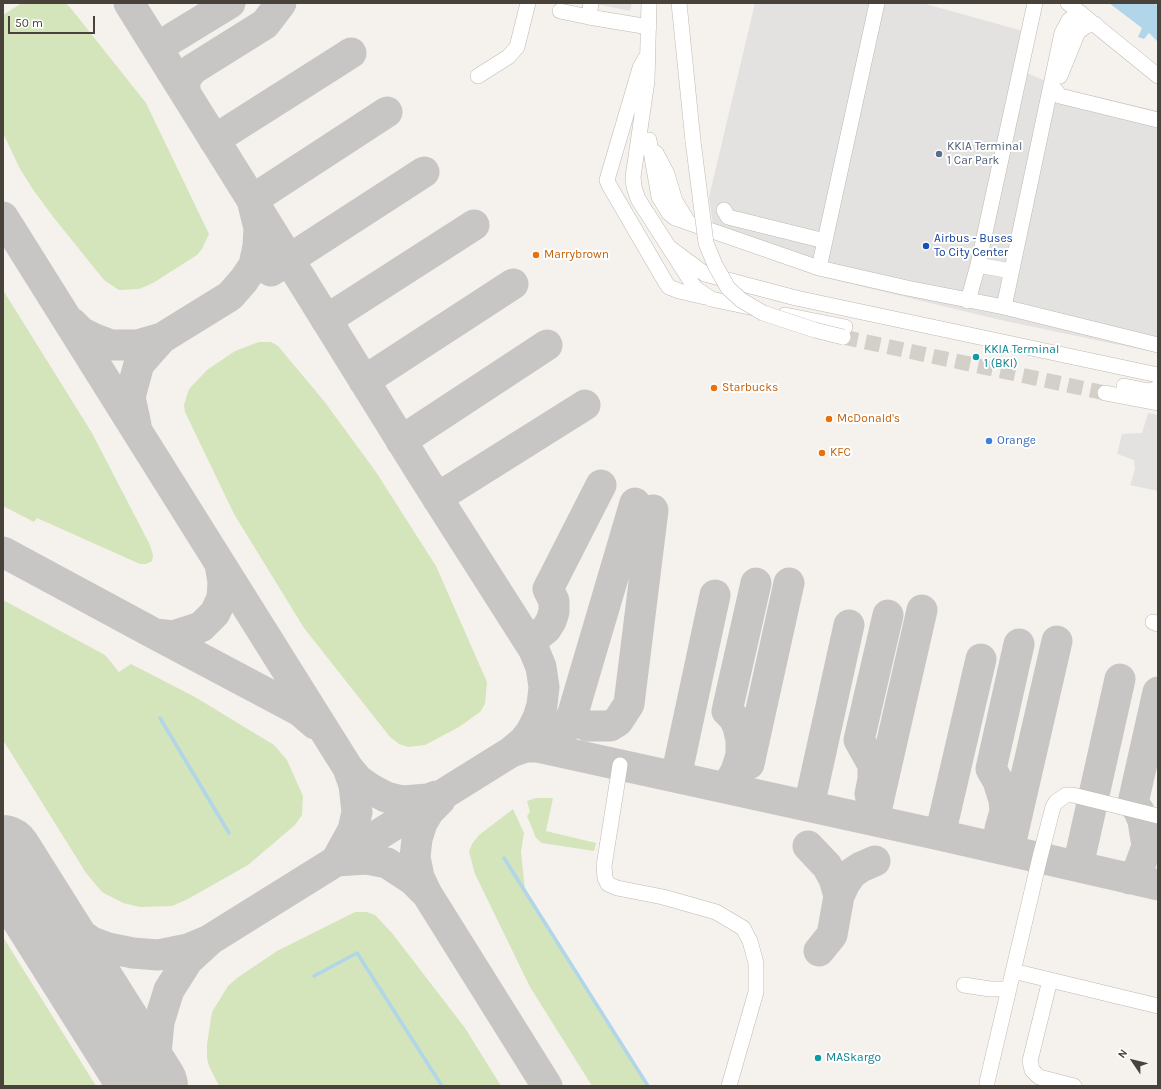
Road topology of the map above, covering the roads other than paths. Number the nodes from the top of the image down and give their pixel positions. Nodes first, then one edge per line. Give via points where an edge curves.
1 (528, 3) edge
2 (649, 3) edge
3 (679, 3) edge
4 (1035, 3) edge
5 (1068, 3) edge
6 (877, 5) edge
7 (590, 10) edge
8 (560, 11) dead end
9 (1081, 13) junction
10 (1095, 24) junction
11 (649, 27) junction
12 (648, 55) junction
13 (478, 76) dead end
14 (1158, 76) edge
15 (1052, 86) junction
16 (642, 120) junction
17 (1158, 120) edge
18 (724, 210) dead end
19 (825, 241) junction
20 (670, 248) junction
21 (978, 265) junction
22 (819, 268) junction
23 (1012, 271) junction
24 (712, 299) junction
25 (968, 301) junction
26 (1004, 307) junction
27 (1157, 340) edge
28 (1158, 375) edge
29 (1158, 388) edge
30 (1158, 403) edge
31 (620, 764) dead end
32 (1158, 816) edge
33 (1013, 971) junction
34 (1050, 980) junction
35 (964, 985) dead end
36 (1009, 989) junction
37 (1158, 1006) edge
38 (986, 1082) dead end
39 (729, 1086) edge
40 (1074, 1086) edge

1 - 13 street via 517,48 508,57
2 - 11 street
3 - 24 street, bridge via 706,243 715,265 728,288 741,300 763,314 815,330 844,332
4 - 21 street
5 - 9 street
6 - 19 street
7 - 8 street
7 - 11 street
9 - 10 street
9 - 15 street via 1069,20 1062,33
10 - 14 street
10 - 15 street via 1086,26 1078,32 1063,72
11 - 12 street
12 - 16 street
12 - 24 street via 640,68 608,180 609,185 669,287
15 - 17 street via 1060,96
15 - 23 street
16 - 20 street via 632,177 634,187 638,199
16 - 22 street via 667,174 675,201 688,222
18 - 19 street via 728,217
19 - 22 street
20 - 24 street via 695,288
20 - 28 street via 705,274 796,298
21 - 23 street
21 - 25 street
22 - 25 street
23 - 26 street
25 - 26 street
26 - 27 street
29 - 30 street via 1106,388
31 - 39 street via 604,866 608,884 716,912 743,928 750,941 756,963 756,992
32 - 33 street via 1073,795 1066,795 1056,802
33 - 34 street
33 - 36 street
34 - 37 street
34 - 40 street via 1030,1061 1032,1070 1039,1077
35 - 36 street
36 - 38 street

